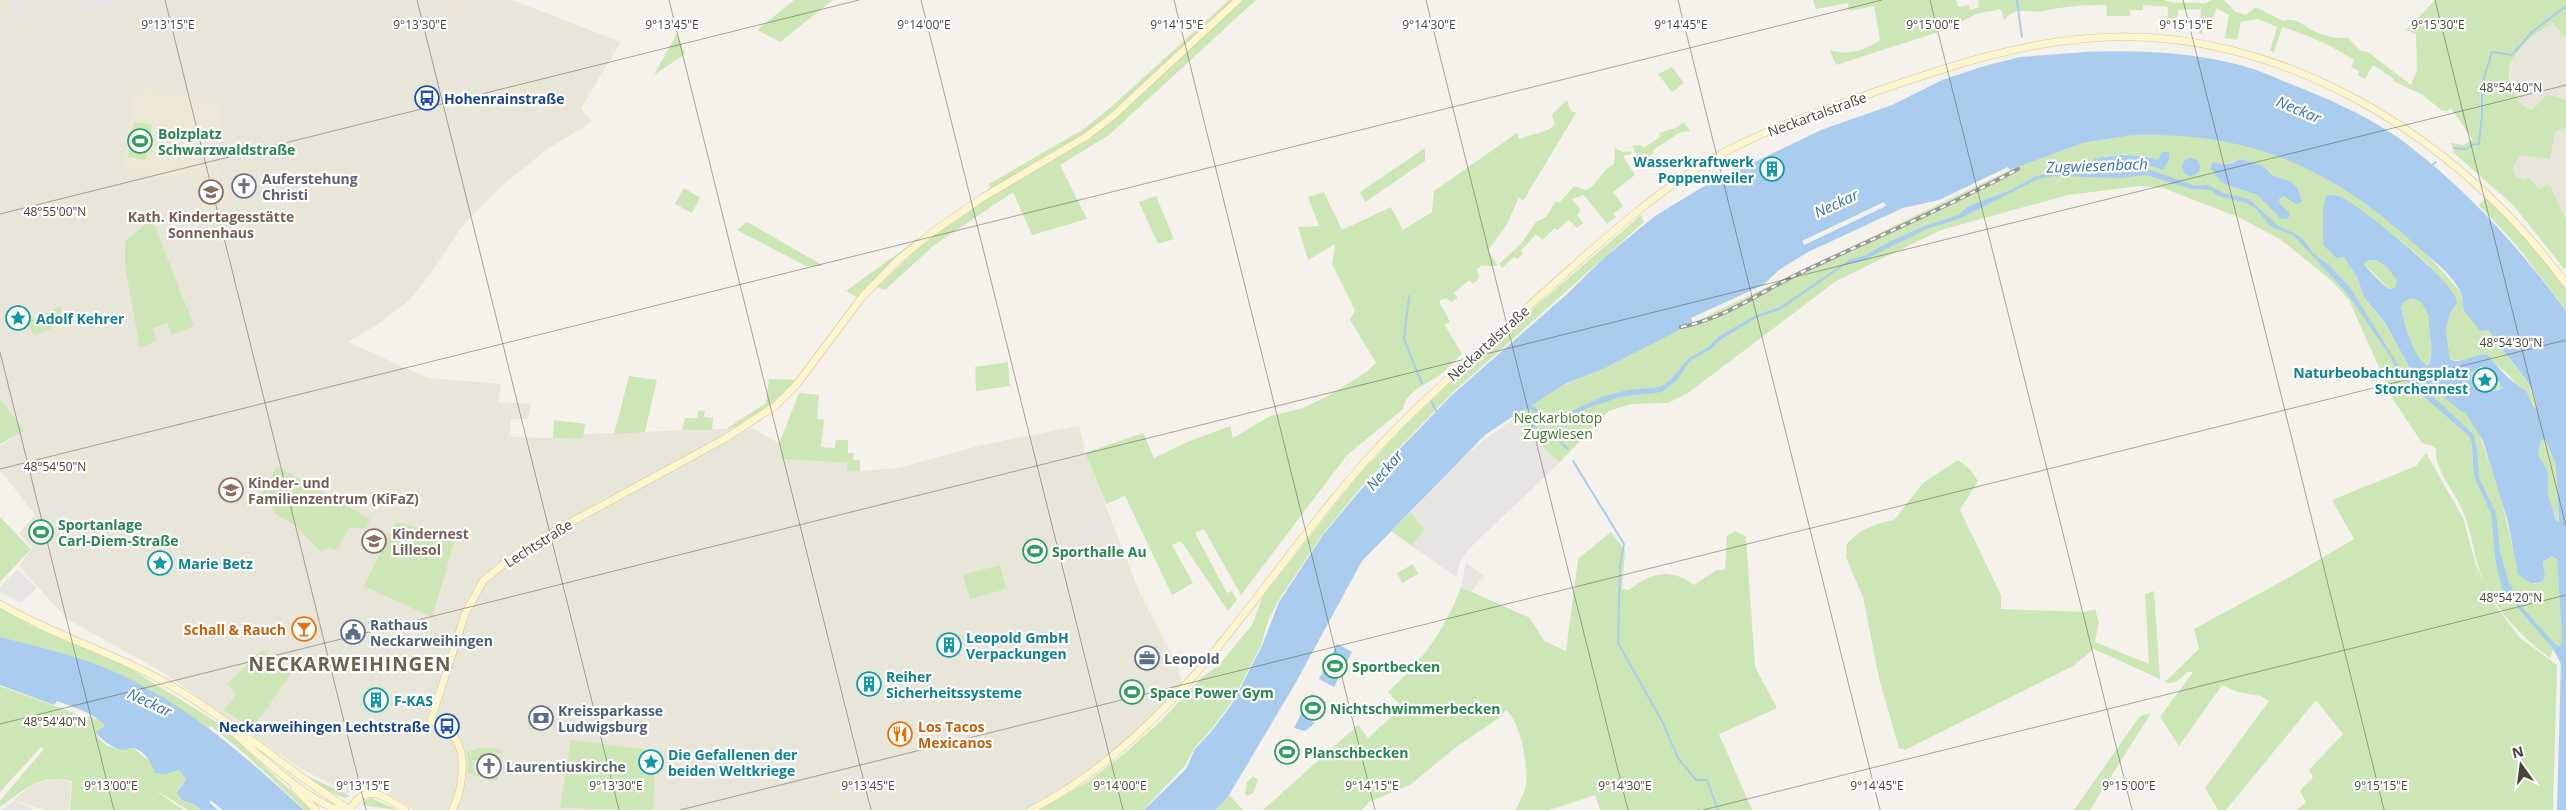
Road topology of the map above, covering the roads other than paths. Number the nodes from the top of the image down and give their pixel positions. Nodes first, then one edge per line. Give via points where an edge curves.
1 (1238, 0) edge
2 (2566, 284) edge
3 (0, 604) edge
4 (216, 716) junction
5 (284, 775) junction
6 (316, 810) edge
7 (341, 810) edge
8 (349, 810) edge
9 (404, 810) edge
10 (452, 810) edge
11 (1031, 810) edge

1 - 10 main road, Lechtstraße via 1113,116 1087,136 942,225 898,260 862,297 795,387 751,424 540,539 515,554 482,581 465,614 431,720 454,737 459,747 462,788
2 - 11 main road, Neckartalstraße via 2514,220 2438,152 2385,116 2310,77 2272,62 2188,42 2121,37 2058,41 1997,53 1934,72 1778,127 1711,160 1618,226 1389,436 1298,542 1210,657 1139,734 1091,774
3 - 4 main road via 153,675
4 - 5 main road
4 - 8 main road
5 - 6 main road
5 - 7 main road via 326,804
8 - 9 main road via 365,793 385,798

